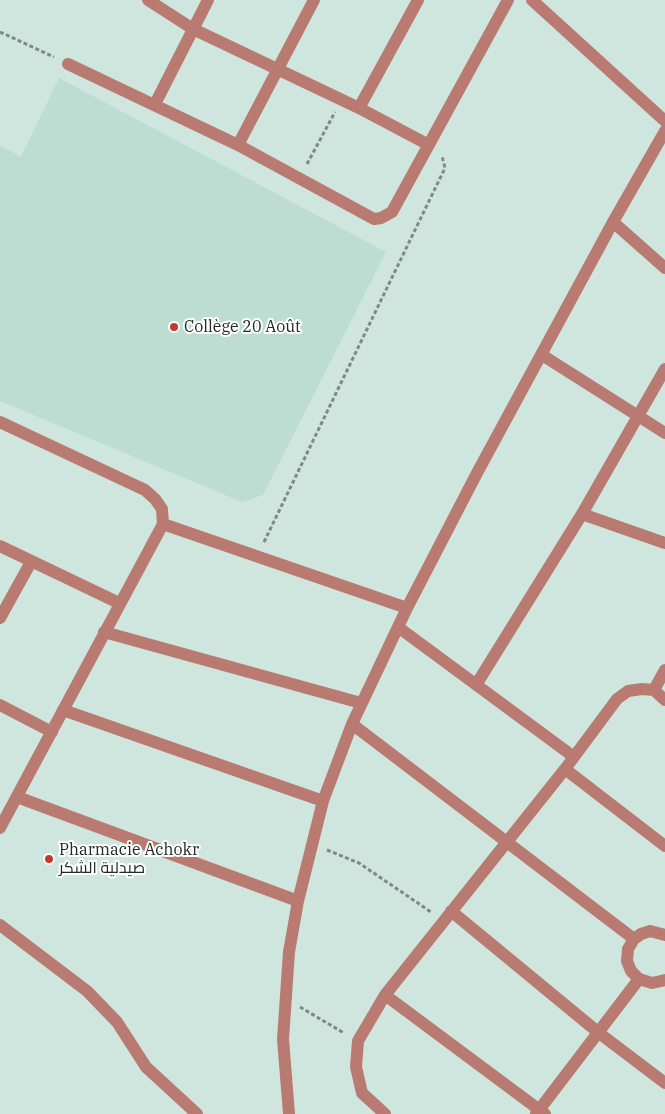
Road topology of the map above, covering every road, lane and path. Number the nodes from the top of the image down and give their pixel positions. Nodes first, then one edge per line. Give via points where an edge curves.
1 (148, 0) edge
2 (208, 0) edge
3 (314, 0) edge
4 (418, 0) edge
5 (508, 0) edge
6 (532, 0) edge
7 (193, 29) junction
8 (0, 32) edge
9 (68, 64) joint
10 (279, 69) junction
11 (341, 101) junction
12 (155, 104) junction
13 (359, 108) junction
14 (665, 121) edge
15 (665, 131) edge
16 (238, 144) junction
17 (429, 145) junction
18 (300, 177) junction
19 (613, 222) junction
20 (665, 268) edge
21 (542, 355) junction
22 (665, 369) edge
23 (638, 416) junction
24 (0, 422) edge
25 (665, 433) edge
26 (582, 514) junction
27 (163, 524) junction
28 (665, 543) edge
29 (0, 546) edge
30 (257, 556) junction
31 (31, 562) junction
32 (119, 603) junction
33 (407, 608) junction
34 (0, 618) edge
35 (398, 627) junction
36 (104, 632) junction
37 (665, 670) edge
38 (476, 685) junction
39 (654, 690) junction
40 (665, 700) edge
41 (361, 703) junction
42 (0, 705) edge
43 (63, 710) junction
44 (352, 724) junction
45 (52, 732) junction
46 (574, 756) junction
47 (565, 769) junction
48 (17, 797) junction
49 (323, 801) junction
50 (0, 828) edge
51 (505, 842) junction
52 (312, 844) junction
53 (665, 846) edge
54 (298, 901) junction
55 (448, 916) junction
56 (0, 925) edge
57 (665, 935) edge
58 (634, 939) junction
59 (639, 979) junction
60 (665, 980) edge
61 (385, 995) junction
62 (285, 998) junction
63 (599, 1033) junction
64 (358, 1041) junction
65 (665, 1083) edge
66 (540, 1112) edge
67 (196, 1114) edge
68 (289, 1114) edge
69 (385, 1114) edge

1 - 7 street
2 - 7 street
3 - 10 street
4 - 13 street
5 - 17 street
6 - 14 street
7 - 10 street
7 - 12 street
8 - 9 path
9 - 12 street
10 - 11 street
10 - 16 street
11 - 13 street
11 - 18 path
12 - 16 street
13 - 17 street
15 - 19 street
16 - 18 street
17 - 18 street via 392,212 381,218 374,219
17 - 30 path via 443,156 445,168
19 - 20 street
19 - 21 street
21 - 23 street
21 - 33 street
22 - 23 street
23 - 25 street
23 - 26 street
24 - 27 street via 145,490 162,509
26 - 28 street
26 - 38 street
27 - 30 street
27 - 32 street
29 - 31 street
30 - 33 street
31 - 32 street
31 - 34 street
32 - 36 street
33 - 35 street
35 - 38 street
35 - 41 street
36 - 41 street
36 - 43 street
37 - 39 street
38 - 46 street
39 - 40 street
39 - 46 street via 628,691 617,699
41 - 44 street
42 - 45 street
43 - 45 street
43 - 49 street
44 - 49 street
44 - 51 street
45 - 48 street
46 - 47 street
47 - 51 street
47 - 53 street
48 - 50 street
48 - 54 street
49 - 52 street
51 - 55 street
51 - 58 street
52 - 54 street
52 - 55 path via 359,864
54 - 62 street
55 - 61 street
55 - 63 street
56 - 67 street via 87,991 117,1022 146,1067
57 - 58 street via 650,931
58 - 59 street via 627,961
59 - 60 street via 652,983
59 - 63 street
61 - 64 street
61 - 66 street
62 - 64 path
62 - 68 street via 283,1039
63 - 65 street
63 - 66 street
64 - 69 street via 356,1067 362,1092

